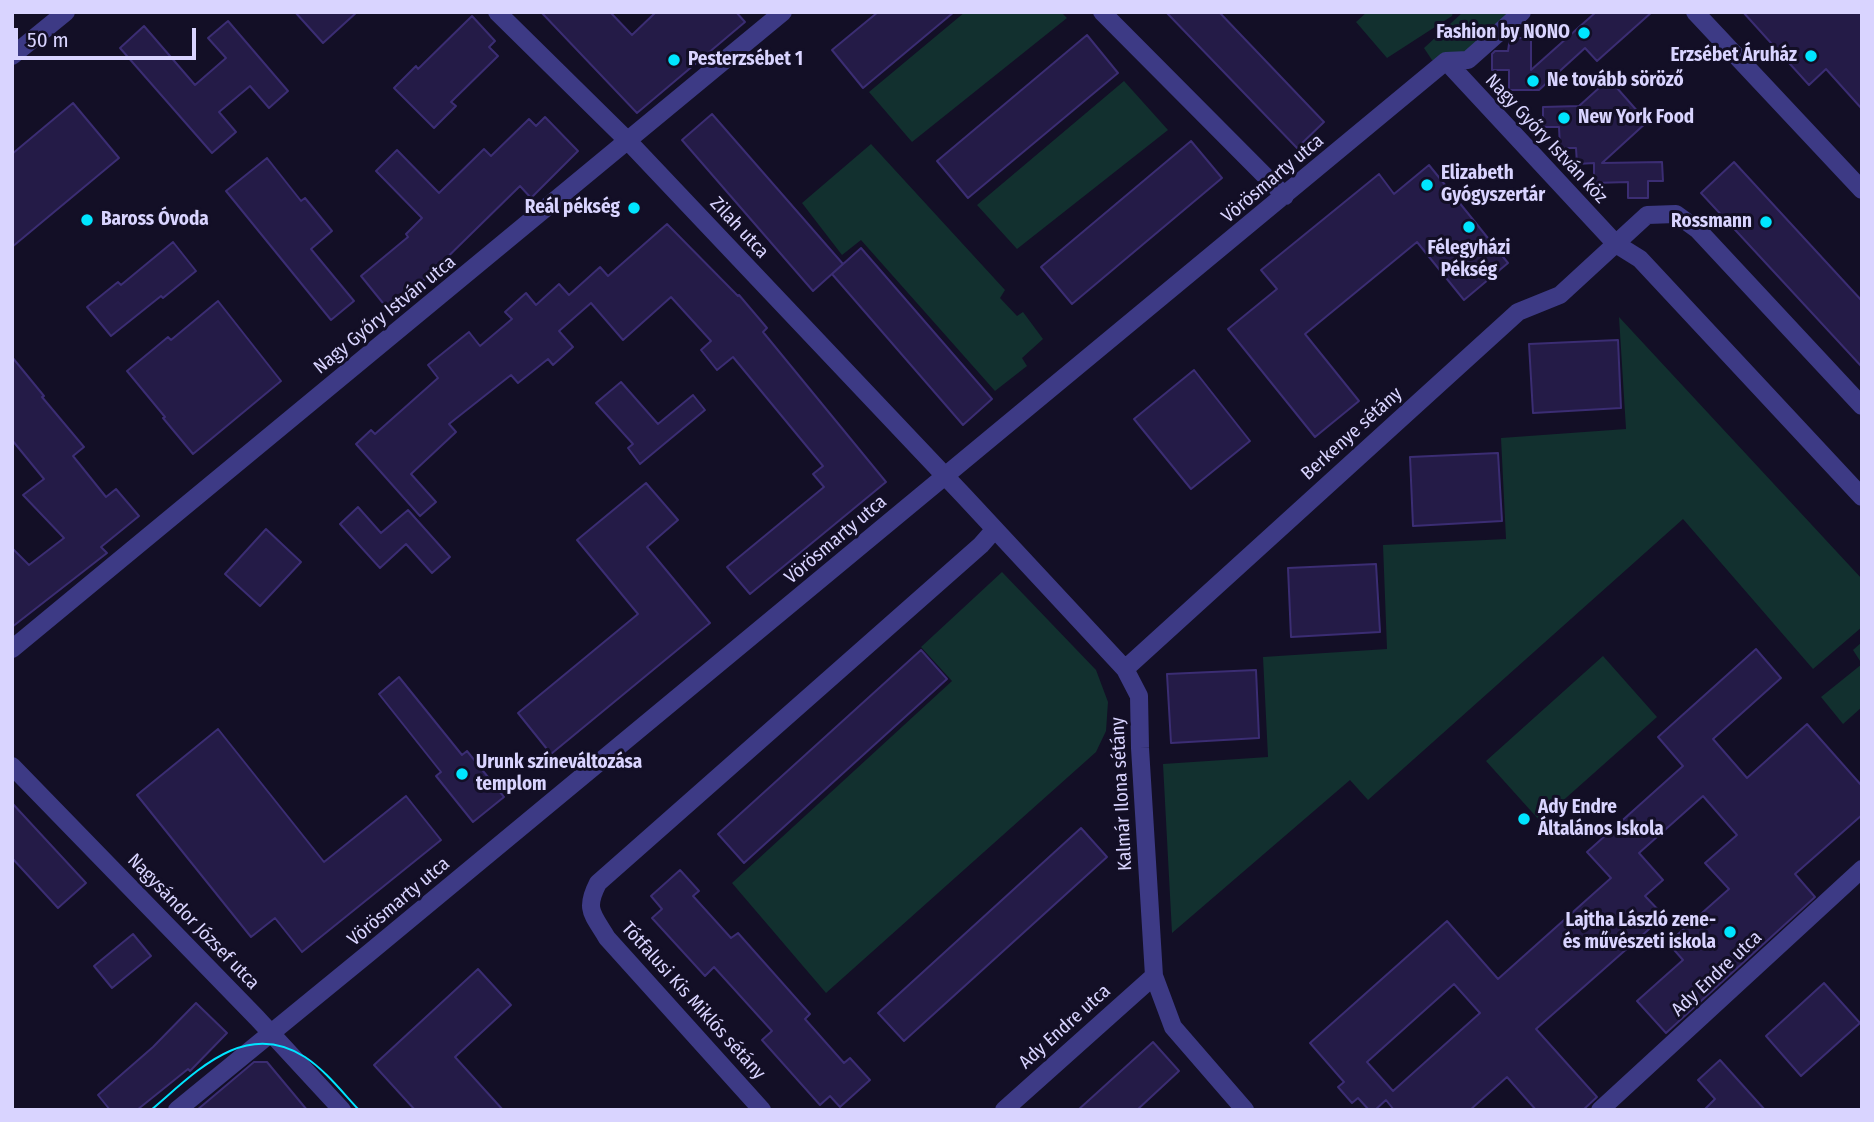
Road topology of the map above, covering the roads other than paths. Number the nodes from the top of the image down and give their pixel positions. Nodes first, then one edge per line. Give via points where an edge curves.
1 (65, 12) edge
2 (497, 12) edge
3 (783, 12) edge
4 (1102, 12) edge
5 (1522, 12) edge
6 (1695, 12) edge
7 (12, 56) edge
8 (1446, 61) junction
9 (628, 141) junction
10 (1862, 190) edge
11 (1285, 196) junction
12 (1616, 244) junction
13 (1862, 406) edge
14 (946, 477) junction
15 (1862, 497) edge
16 (995, 529) junction
17 (12, 649) edge
18 (1125, 669) junction
19 (12, 766) edge
20 (1862, 869) edge
21 (1154, 976) junction
22 (271, 1033) junction
23 (177, 1110) edge
24 (342, 1110) edge
25 (762, 1110) edge
26 (1004, 1110) edge
27 (1245, 1110) edge
28 (1600, 1110) edge

1 - 7 street
2 - 9 street, Zilah utca
3 - 9 street, Nagy Győry István utca
4 - 11 street
5 - 8 street, Vörösmarty utca via 1468,60
6 - 10 street
8 - 11 street, Vörösmarty utca
8 - 12 street, Nagy Győry István köz
9 - 14 street, Zilah utca
9 - 17 street, Nagy Győry István utca
11 - 14 street, Vörösmarty utca
12 - 13 street, Berkenye sétány via 1647,215 1676,214 1698,230
12 - 15 street via 1640,258
12 - 18 street, Berkenye sétány via 1560,295 1518,312
14 - 16 street, Kalmár Ilona sétány
14 - 22 street, Vörösmarty utca
16 - 18 street, Kalmár Ilona sétány
16 - 25 street, Tótfalusi Kis Miklós sétány via 598,883 591,898 591,911 607,938
18 - 21 street, Kalmár Ilona sétány via 1139,696
19 - 22 street, Nagysándor József utca
20 - 28 street, Ady Endre utca
21 - 26 street, Ady Endre utca
21 - 27 street, Kalmár Ilona sétány via 1172,1027
22 - 23 street, Vörösmarty utca
22 - 24 street, Nagysándor József utca

